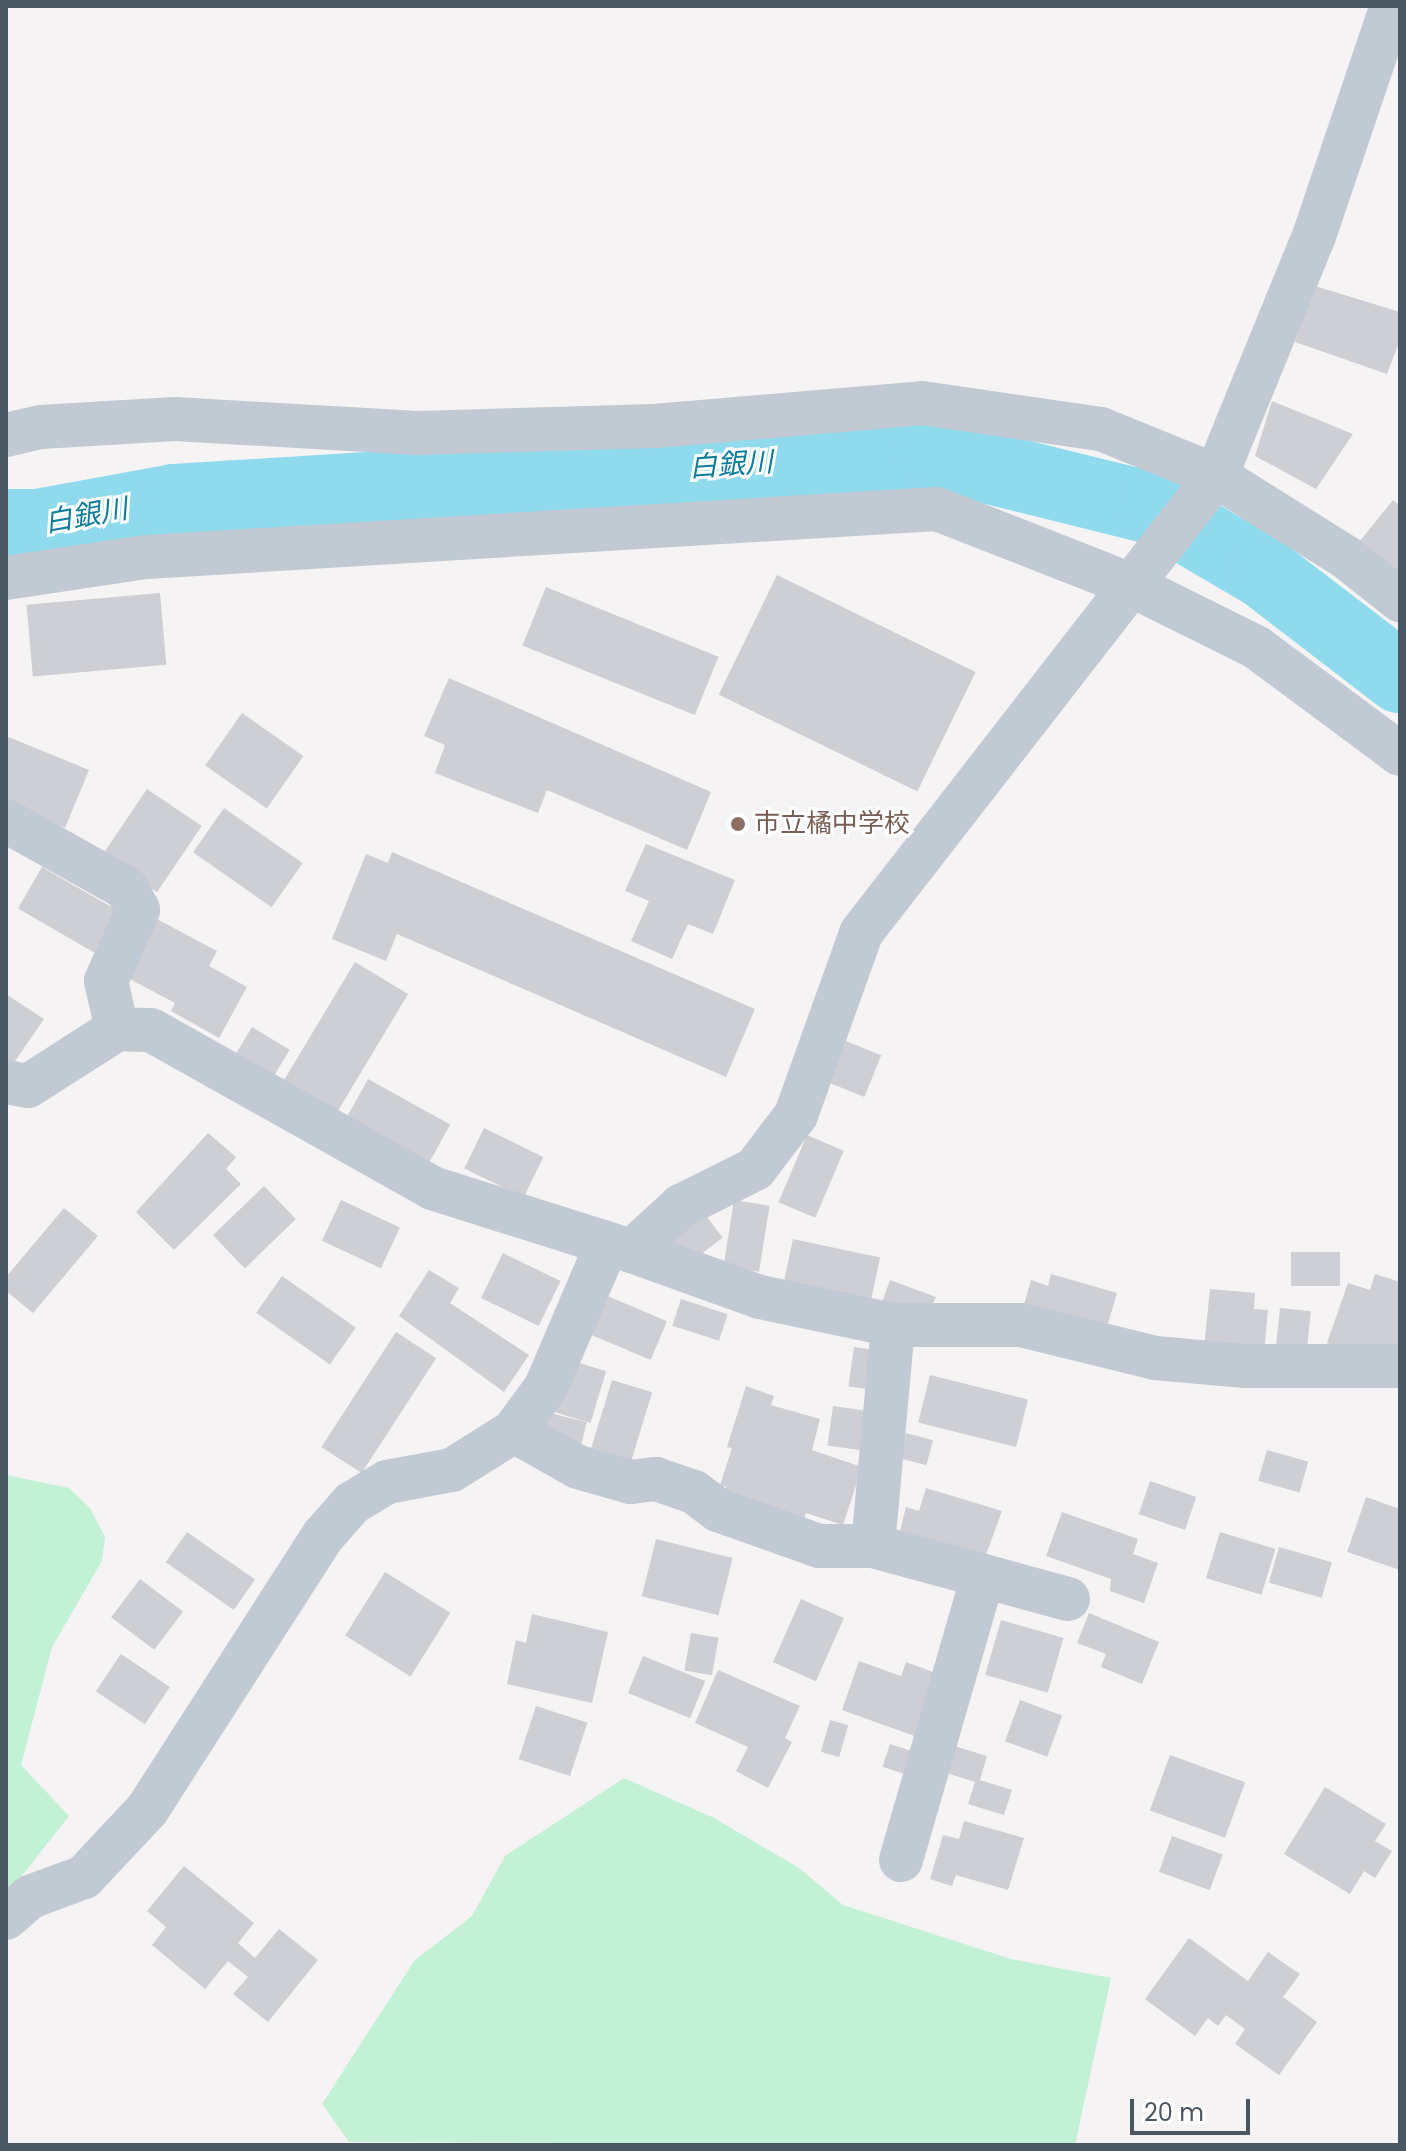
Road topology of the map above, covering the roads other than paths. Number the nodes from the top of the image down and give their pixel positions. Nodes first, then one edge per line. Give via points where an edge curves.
1 (1392, 6) edge
2 (6, 435) edge
3 (1216, 476) junction
4 (6, 578) edge
5 (1133, 586) junction
6 (1400, 600) edge
7 (1400, 754) edge
8 (6, 821) edge
9 (117, 1029) junction
10 (6, 1082) edge
11 (619, 1248) junction
12 (893, 1325) junction
13 (1400, 1366) edge
14 (514, 1431) junction
15 (873, 1546) junction
16 (983, 1576) junction
17 (1068, 1599) dead end
18 (901, 1860) dead end
19 (6, 1918) edge

1 - 3 street via 1314,236
2 - 3 street via 41,427 175,419 418,433 640,427 922,403 1101,429
3 - 5 street
3 - 6 street via 1347,558
4 - 5 street via 163,556 937,509
5 - 7 street via 1256,647
5 - 11 street via 861,933 796,1115 755,1169 681,1206
8 - 9 street via 126,888 138,910 106,981
9 - 10 street via 28,1086
9 - 11 street via 151,1030 432,1188
11 - 12 street via 760,1297
11 - 14 street via 546,1387
12 - 13 street via 1021,1325 1155,1358 1245,1366
12 - 15 street
14 - 15 street via 578,1467 694,1492 718,1510 819,1546
14 - 19 street via 452,1470 387,1482 352,1503 323,1536 147,1810 84,1877 30,1897
15 - 16 street
16 - 17 street
16 - 18 street

